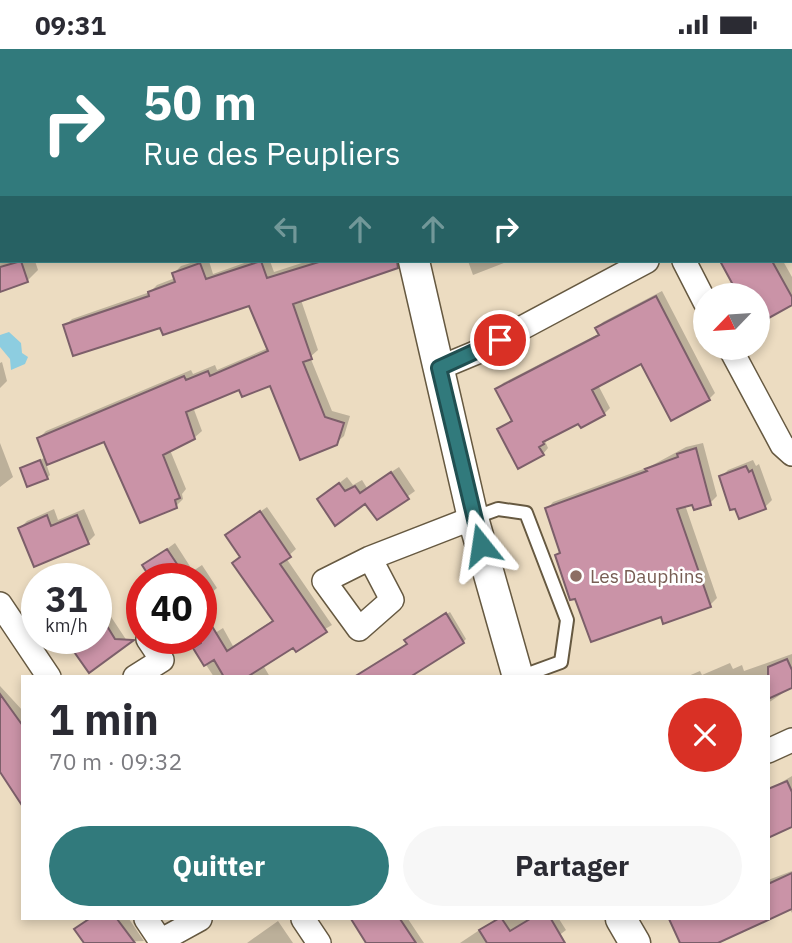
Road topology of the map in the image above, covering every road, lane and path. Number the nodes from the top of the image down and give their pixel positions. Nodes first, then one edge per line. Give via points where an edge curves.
1 (414, 263) edge
2 (643, 263) edge
3 (685, 263) edge
4 (695, 283) edge
5 (737, 361) edge
6 (439, 368) junction
7 (792, 454) edge
8 (473, 518) junction
9 (370, 558) dead end
10 (0, 604) edge
11 (158, 654) edge
12 (48, 675) edge
13 (138, 675) edge
14 (518, 675) edge
15 (525, 675) edge
16 (792, 740) edge
17 (770, 750) edge
18 (147, 920) edge
19 (198, 920) edge
20 (304, 920) edge
21 (622, 920) edge
22 (161, 942) edge
23 (319, 943) edge
24 (635, 943) edge

1 - 6 street
2 - 6 street
3 - 4 street
5 - 7 street via 782,445
6 - 8 street
8 - 9 street
8 - 14 street
8 - 15 lane via 498,509 526,513 567,620 561,662
10 - 12 street
11 - 13 street via 162,660
16 - 17 street
18 - 22 street
19 - 22 street
20 - 23 street
21 - 24 street

